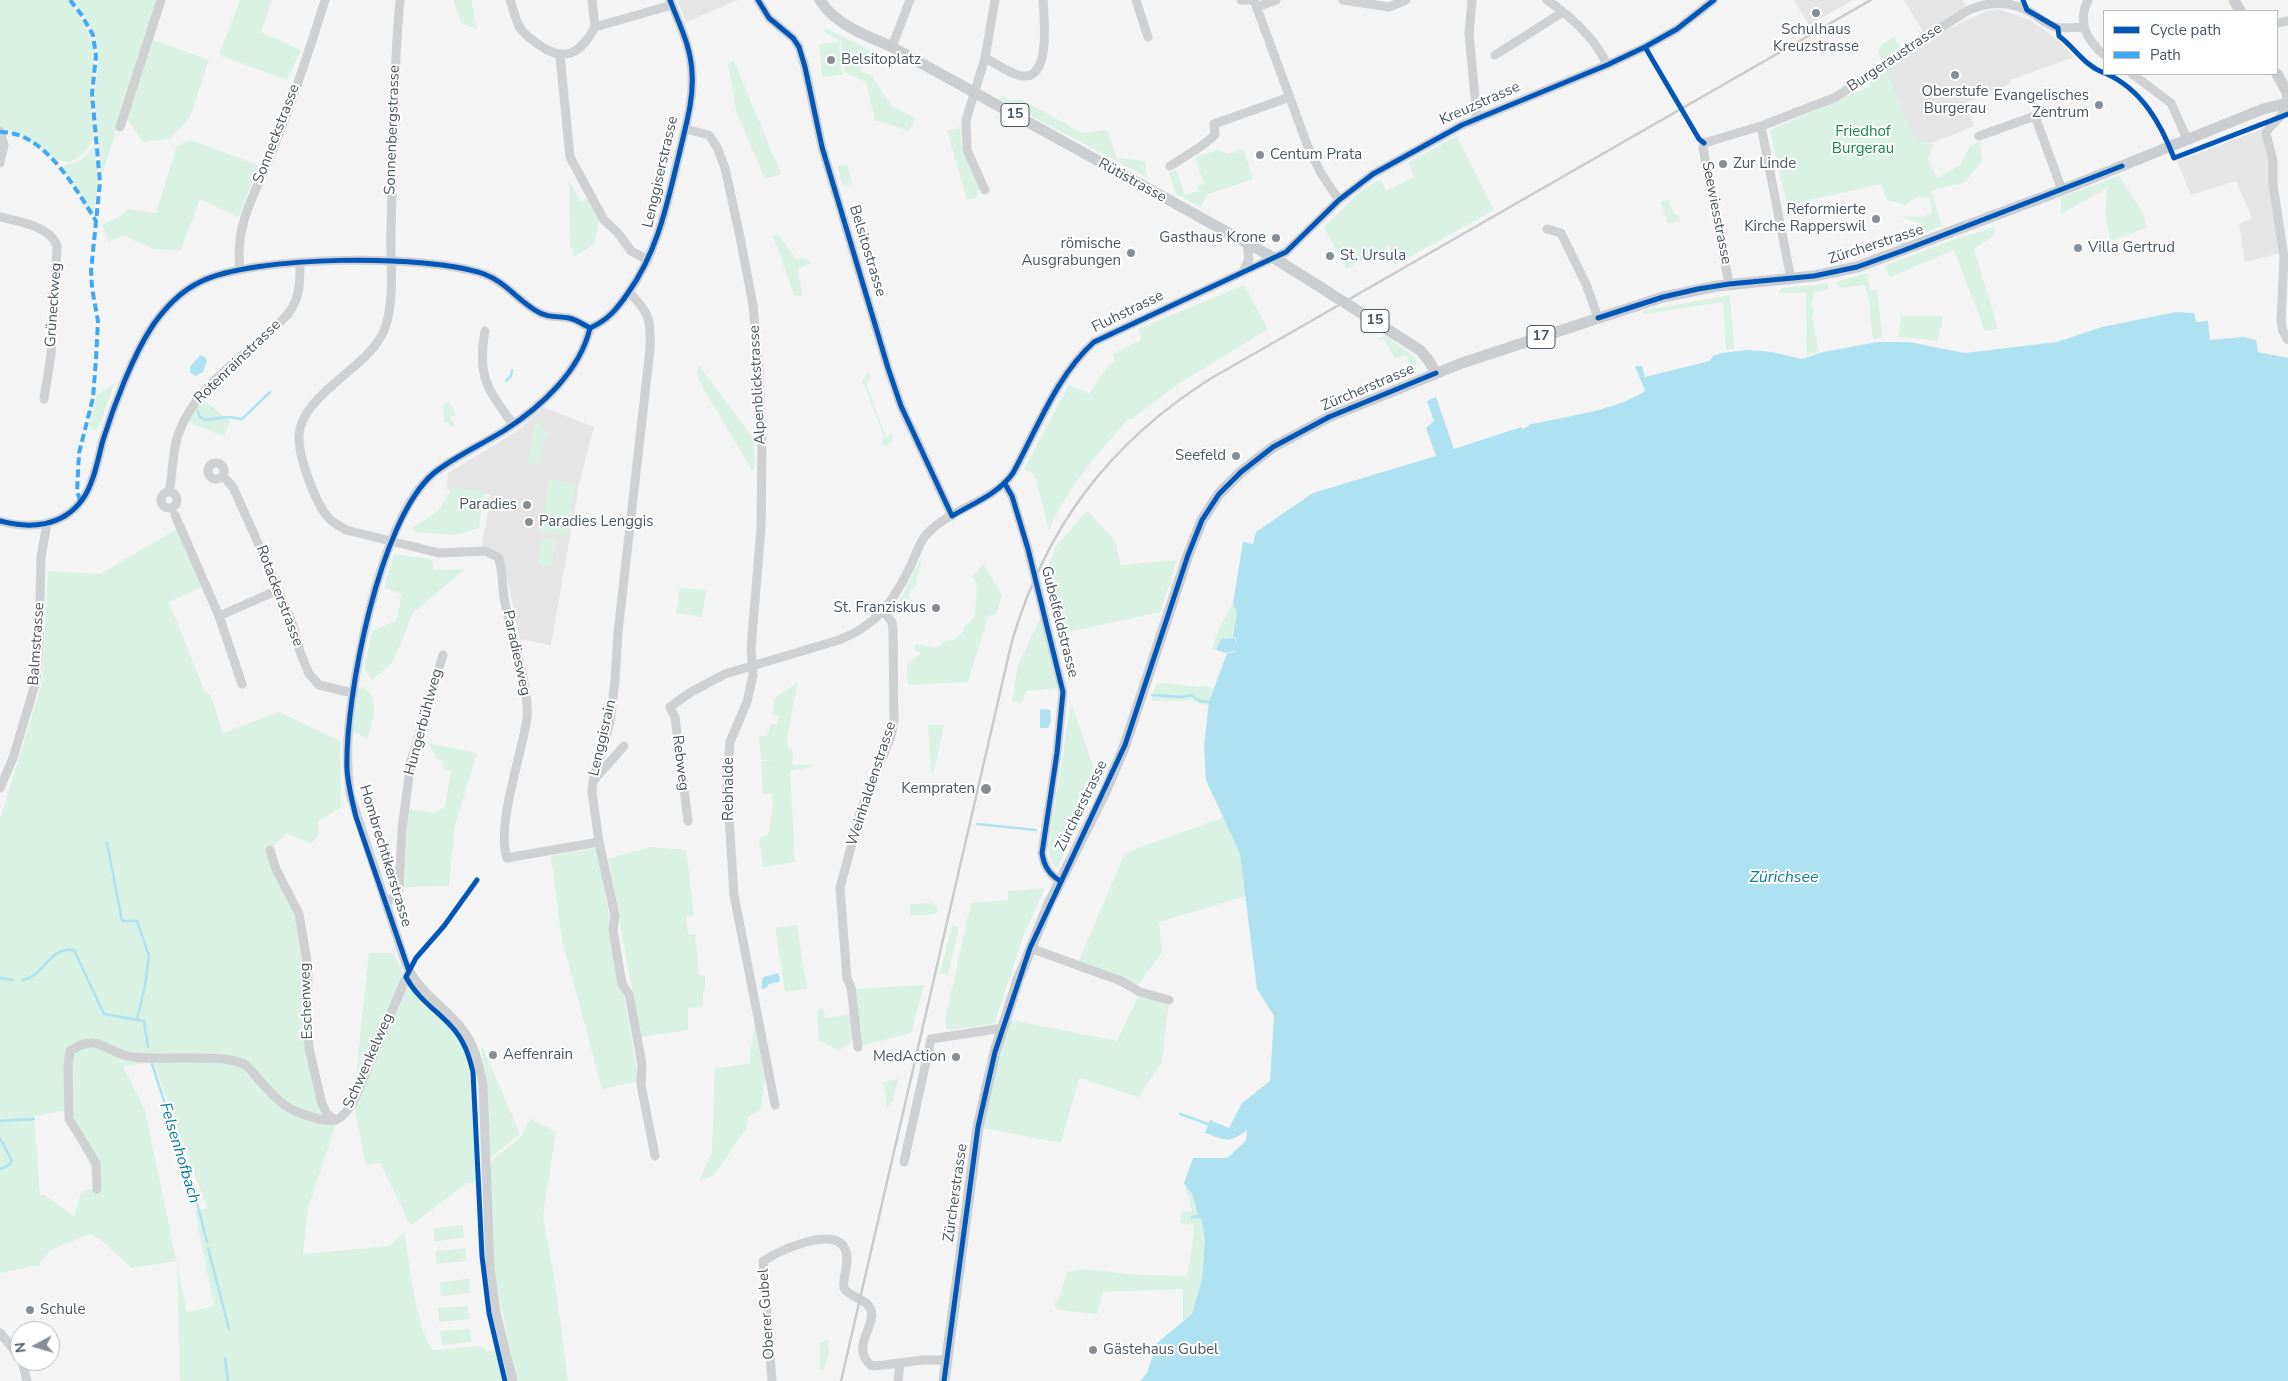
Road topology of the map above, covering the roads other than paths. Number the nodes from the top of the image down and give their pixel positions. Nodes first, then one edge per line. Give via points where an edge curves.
1 (161, 0) edge
2 (325, 0) edge
3 (400, 0) edge
4 (510, 0) edge
5 (592, 0) edge
6 (758, 0) edge
7 (820, 0) edge
8 (910, 0) edge
9 (995, 0) edge
10 (1044, 0) edge
11 (1136, 0) edge
12 (1241, 0) edge
13 (1249, 0) edge
14 (1276, 0) edge
15 (1343, 0) edge
16 (1406, 0) edge
17 (1472, 0) edge
18 (1547, 0) edge
19 (1714, 0) edge
20 (2023, 0) edge
21 (2088, 0) edge
22 (671, 3) edge
23 (1256, 3) edge
24 (2027, 10) junction
25 (1563, 12) junction
26 (595, 27) junction
27 (2083, 27) junction
28 (1148, 37) dead end
29 (892, 48) junction
30 (2103, 54) edge
31 (1494, 55) dead end
32 (560, 56) junction
33 (986, 58) junction
34 (1607, 65) junction
35 (2133, 75) edge
36 (2278, 75) edge
37 (976, 94) junction
38 (1290, 97) junction
39 (2288, 102) edge
40 (1477, 118) junction
41 (1761, 126) junction
42 (120, 127) dead end
43 (685, 129) junction
44 (0, 131) edge
45 (1979, 136) dead end
46 (2187, 139) junction
47 (1704, 143) joint
48 (0, 163) edge
49 (1170, 166) dead end
50 (985, 190) dead end
51 (2062, 190) junction
52 (1339, 200) junction
53 (0, 217) edge
54 (1547, 229) dead end
55 (1247, 244) junction
56 (1274, 258) junction
57 (391, 260) junction
58 (648, 260) junction
59 (300, 263) junction
60 (240, 270) junction
61 (1242, 273) junction
62 (1791, 279) junction
63 (1729, 284) junction
64 (629, 292) junction
65 (2282, 304) junction
66 (2288, 314) edge
67 (1598, 318) junction
68 (590, 328) junction
69 (485, 331) dead end
70 (2288, 340) edge
71 (1436, 373) junction
72 (44, 400) dead end
73 (513, 424) junction
74 (223, 476) dead end
75 (1005, 484) junction
76 (169, 492) dead end
77 (175, 515) dead end
78 (952, 516) junction
79 (0, 521) edge
80 (46, 524) junction
81 (391, 542) junction
82 (278, 590) junction
83 (884, 611) junction
84 (219, 616) junction
85 (443, 655) dead end
86 (752, 666) junction
87 (242, 684) dead end
88 (352, 693) junction
89 (624, 746) dead end
90 (593, 781) junction
91 (0, 788) edge
92 (688, 820) dead end
93 (599, 842) junction
94 (270, 850) dead end
95 (1060, 881) junction
96 (386, 904) junction
97 (1030, 948) junction
98 (409, 971) junction
99 (1170, 1000) dead end
100 (1003, 1028) junction
101 (858, 1047) dead end
102 (775, 1105) dead end
103 (337, 1121) junction
104 (655, 1156) dead end
105 (904, 1162) dead end
106 (97, 1189) dead end
107 (0, 1333) edge
108 (10, 1345) edge
109 (946, 1360) junction
110 (900, 1363) junction
111 (513, 1381) edge
112 (772, 1381) edge
113 (898, 1381) edge
114 (944, 1381) edge

1 - 42 street
2 - 60 street, Sonneckstrasse via 274,149 245,213 238,245
3 - 57 street, Sonnenbergstrasse via 394,79
4 - 32 street via 526,35 550,53
5 - 26 street
6 - 78 street, Belsitostrasse via 769,18 799,47 822,147 888,368 901,406
7 - 29 main road, Rütistrasse / 15 via 840,22
8 - 29 street
9 - 33 street
10 - 33 street via 1043,57 1038,70 1023,76
11 - 28 street
12 - 13 street
14 - 23 street
15 - 16 street via 1389,8
17 - 40 street via 1469,34
18 - 25 street
19 - 34 street, Kreuzstrasse via 1677,29
20 - 24 street
21 - 27 street
22 - 26 street
22 - 43 street, Lenggiserstrasse via 688,45 692,66
23 - 38 street
24 - 27 street, Burgeraustrasse via 2058,28
24 - 41 street, Burgeraustrasse via 2002,3 1974,7 1845,92
25 - 31 street
25 - 34 street via 1578,25
26 - 32 street via 578,50
27 - 30 street via 2093,45
29 - 37 main road, Rütistrasse / 15
32 - 58 street via 570,157 604,220 631,252
33 - 37 street
34 - 40 street, Kreuzstrasse
35 - 46 street via 2171,103
36 - 39 main road via 2287,92
37 - 50 street via 967,115 966,146
37 - 55 main road, Rütistrasse / 15
38 - 49 street via 1214,124 1215,135
38 - 52 street via 1310,153
39 - 46 main road, Zürcherstrasse / 17
39 - 65 street via 2266,133 2273,161 2274,192 2284,257
40 - 52 street, Kreuzstrasse via 1372,174
41 - 47 street, Burgeraustrasse
41 - 62 street
43 - 58 street, Lenggiserstrasse via 664,219
43 - 86 street, Alpenblickstrasse via 709,135 717,148 730,191 753,306 762,443 761,528
44 - 48 street via 4,144
45 - 51 street via 2035,116
46 - 51 main road, Zürcherstrasse / 17
47 - 63 street, Seewiesstrasse
51 - 62 main road, Zürcherstrasse / 17 via 1868,263
52 - 56 street, Kreuzstrasse via 1286,252
53 - 72 street, Grüneckweg via 43,231 53,238 57,246 51,355
54 - 67 street via 1561,234 1584,280
55 - 56 main road, Rütistrasse / 15
55 - 61 street via 1249,258
56 - 61 street, Fluhstrasse
56 - 71 main road, Rütistrasse / 15 via 1414,346 1426,356
57 - 59 street
57 - 68 street via 485,275 512,290 538,312 550,317 570,318
57 - 81 street, Sonnenbergstrasse via 388,317 382,336 306,412 299,442 301,455 327,517 346,530
58 - 64 street, Lenggiserstrasse
59 - 60 street
59 - 76 street, Rotenrainstrasse via 300,287 288,314 205,389 188,412 176,442
60 - 80 street via 199,282 159,317 135,358 84,498 65,516
61 - 75 street, Fluhstrasse via 1094,342 1066,373
62 - 63 main road, Zürcherstrasse / 17
63 - 67 main road, Zürcherstrasse / 17 via 1663,297
64 - 68 street, Lenggiserstrasse via 608,319
64 - 90 street, Lenggisrain via 644,310 650,324 650,349 610,722
65 - 66 street
65 - 70 street via 2282,326
67 - 71 main road, Zürcherstrasse / 17
68 - 73 street, Hombrechtikerstrasse via 574,365 543,400
69 - 73 street via 483,376
71 - 95 main road, Zürcherstrasse / 17 via 1329,417 1273,447 1219,494 1202,520 1188,555 1125,744
73 - 81 street, Hombrechtikerstrasse via 454,459 428,479 408,504
74 - 82 street, Rotackerstrasse via 233,487
75 - 78 street, Fluhstrasse
75 - 95 street, Gubelfeldstrasse via 1012,496 1040,593 1063,692 1042,853 1047,868
77 - 84 street
78 - 83 street, Fluhstrasse via 926,534 900,588
79 - 80 street
80 - 91 street, Balmstrasse via 41,557 36,681 13,758
81 - 88 street, Hombrechtikerstrasse via 372,602
81 - 93 street, Paradiesweg via 439,553 485,551 495,554 499,560 527,714 508,805 507,858
82 - 84 street
82 - 88 street, Rotackerstrasse via 294,628 298,649 313,680 319,685
83 - 86 street via 854,634
83 - 101 street, Weinhaldenstrasse via 892,622 893,630 894,721 860,813 840,888 847,979 852,986
84 - 87 street
85 - 96 street, Hungerbühlweg via 411,760 402,829 399,892
86 - 92 street, Rebweg via 708,681 670,707 675,717
86 - 102 street, Rebhalde via 751,689 728,751 729,840 734,895
88 - 96 street, Hombrechtikerstrasse via 347,769 350,794
89 - 90 street
90 - 93 street, Lenggisrain via 592,799
93 - 104 street, Lenggisrain via 615,916 613,930 622,984 629,994 642,1064 641,1086
94 - 103 street, Eschenweg via 299,914 308,967 308,1040 322,1104 327,1114
95 - 97 main road, Zürcherstrasse / 17
96 - 98 street, Hombrechtikerstrasse
97 - 99 street via 1121,981 1140,992
97 - 100 main road, Zürcherstrasse / 17
98 - 103 street, Schwenkelweg via 353,1103
98 - 111 street, Hombrechtikerstrasse via 418,986 465,1034 480,1068 490,1268 496,1312
100 - 105 street via 931,1039
100 - 109 main road, Zürcherstrasse / 17 via 978,1127
103 - 106 street, Schwenkelweg via 293,1112 276,1099 245,1064 134,1057 119,1054 98,1042 84,1042 70,1051 69,1119 96,1163
107 - 108 street
109 - 110 street, Oberer Gubel
109 - 114 main road, Zürcherstrasse / 17
110 - 112 street, Oberer Gubel via 875,1366 866,1361 864,1337 872,1313 870,1306 845,1291 846,1250 833,1240 810,1241 775,1253 763,1261
110 - 113 street

